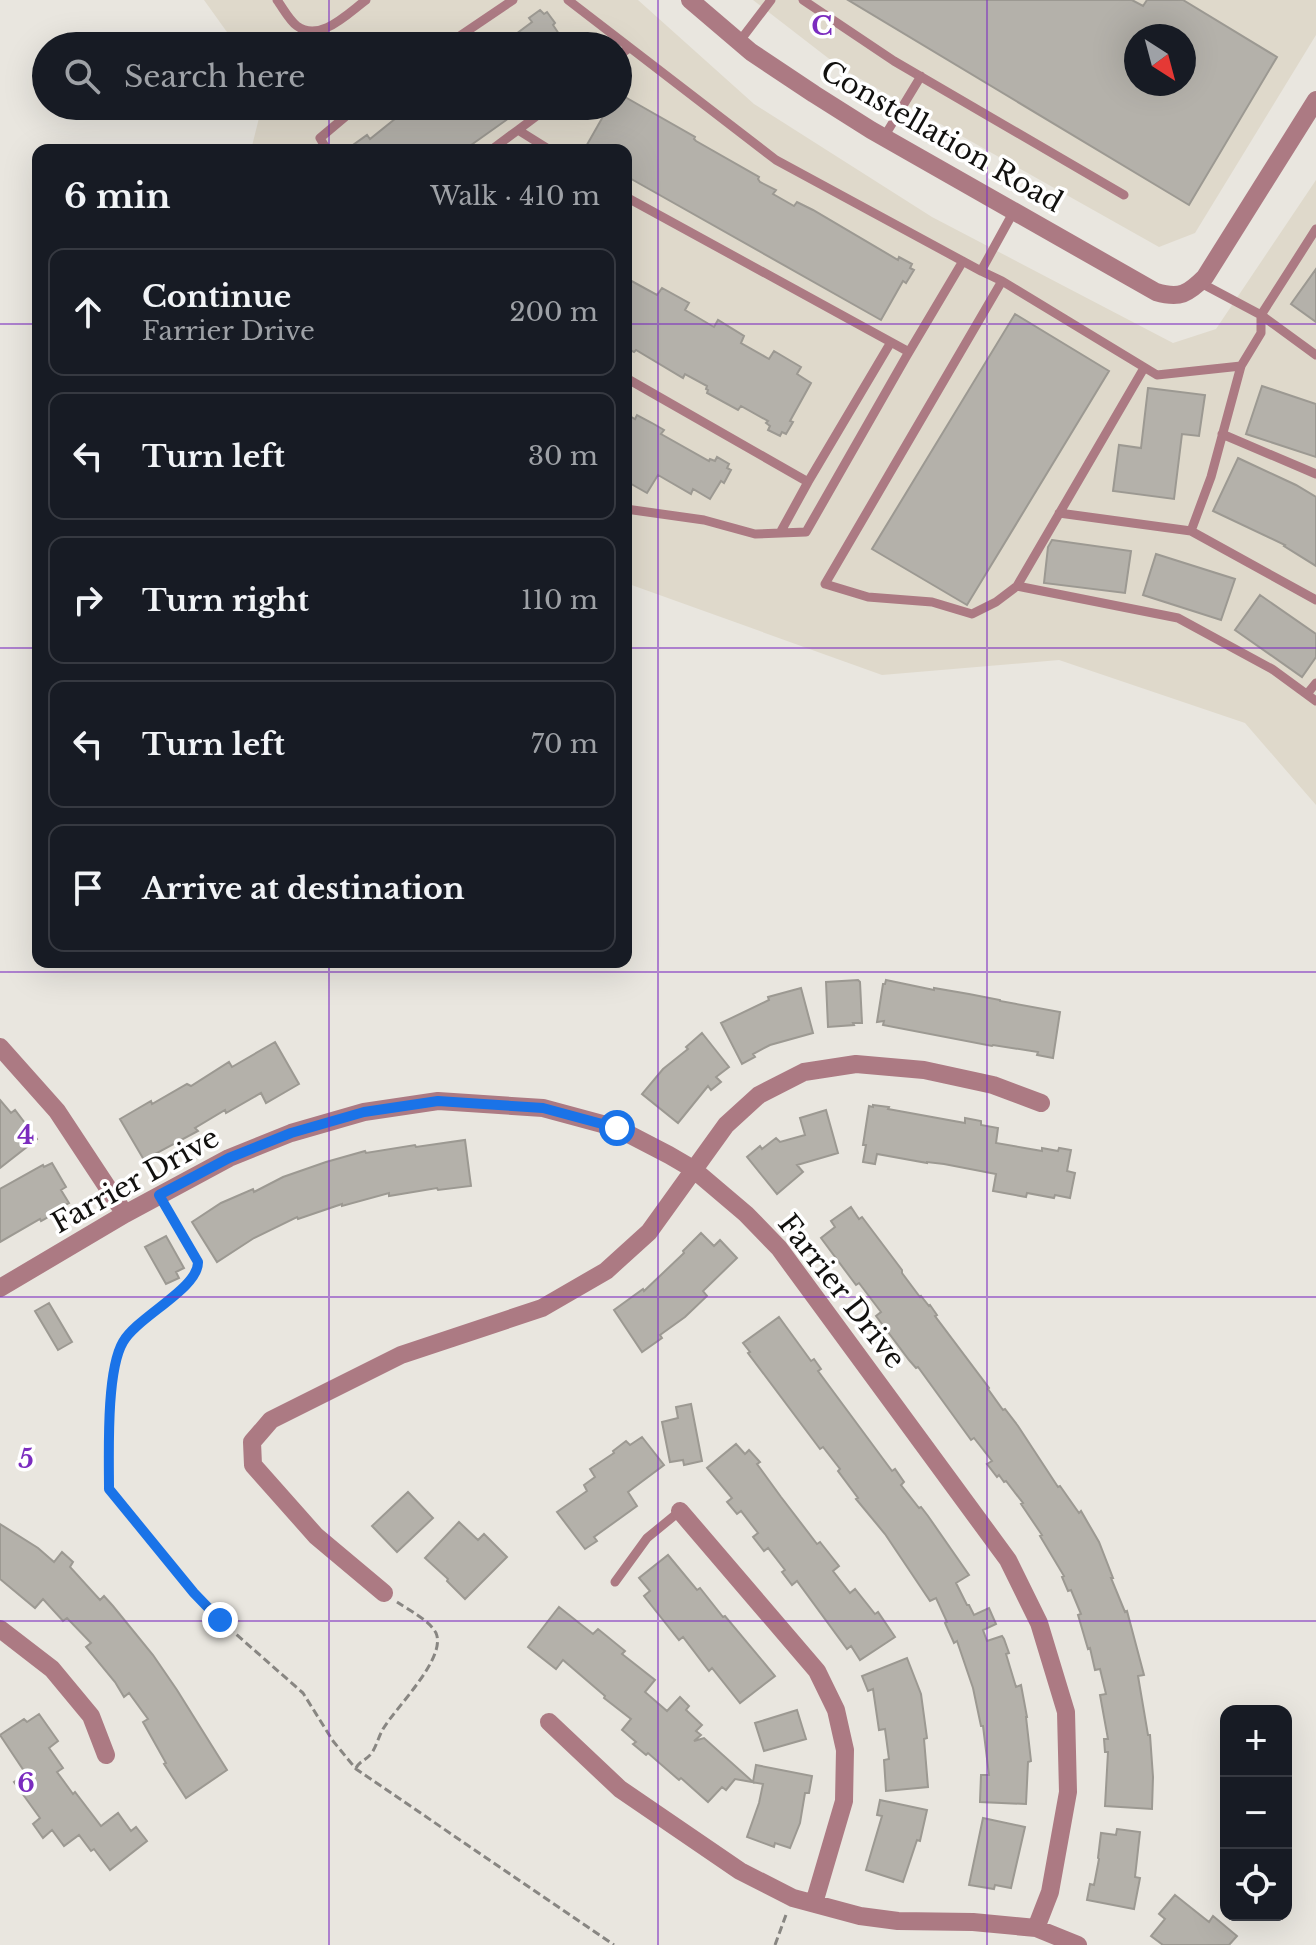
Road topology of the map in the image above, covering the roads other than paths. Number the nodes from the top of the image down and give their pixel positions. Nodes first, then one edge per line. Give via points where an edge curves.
1 (277, 0) edge
2 (366, 0) edge
3 (513, 0) edge
4 (568, 0) edge
5 (690, 0) edge
6 (771, 0) edge
7 (803, 0) edge
8 (466, 32) edge
9 (609, 32) edge
10 (739, 42) junction
11 (632, 50) edge
12 (921, 76) junction
13 (1316, 100) edge
14 (341, 120) edge
15 (531, 120) edge
16 (518, 130) junction
17 (884, 137) junction
18 (324, 144) edge
19 (499, 144) edge
20 (540, 144) edge
21 (1124, 195) dead end
22 (632, 200) edge
23 (1014, 211) junction
24 (1316, 229) edge
25 (963, 261) junction
26 (981, 271) junction
27 (1002, 281) junction
28 (1199, 282) junction
29 (1261, 315) junction
30 (891, 342) junction
31 (907, 354) junction
32 (1316, 355) edge
33 (1241, 366) junction
34 (1144, 368) junction
35 (632, 381) edge
36 (1222, 434) junction
37 (1316, 474) edge
38 (808, 482) junction
39 (632, 510) edge
40 (1059, 513) junction
41 (1191, 531) junction
42 (780, 533) junction
43 (1017, 586) junction
44 (1316, 600) edge
45 (1316, 683) edge
46 (1307, 694) junction
47 (1316, 701) edge
48 (0, 1047) edge
49 (1041, 1103) dead end
50 (693, 1169) junction
51 (125, 1214) junction
52 (0, 1288) edge
53 (680, 1511) joint
54 (615, 1582) dead end
55 (384, 1593) road end
56 (0, 1629) edge
57 (549, 1722) dead end
58 (106, 1755) dead end
59 (814, 1903) junction
60 (1036, 1928) junction
61 (1078, 1945) edge

1 - 2 lane via 307,31 324,30
3 - 8 lane
4 - 9 lane
5 - 10 street, Constellation Road
6 - 10 lane
7 - 12 lane
10 - 17 street, Constellation Road
11 - 25 lane via 776,160
12 - 17 lane
12 - 21 lane
13 - 28 street
14 - 18 lane via 320,138
15 - 16 lane
16 - 19 lane
16 - 20 lane
17 - 23 street, Constellation Road
22 - 30 lane
23 - 26 lane
23 - 28 street, Constellation Road via 1156,292 1180,296
24 - 29 lane
25 - 26 lane
25 - 31 lane
26 - 27 lane
27 - 34 lane
27 - 43 lane via 825,584 868,597 932,602 972,614
28 - 29 lane
29 - 32 lane
29 - 33 lane via 1261,333
30 - 31 lane
30 - 38 lane
31 - 42 lane via 806,532
33 - 34 lane via 1157,375
33 - 36 lane
34 - 40 lane
35 - 38 lane
36 - 37 lane
36 - 41 lane
38 - 42 lane
39 - 42 lane via 755,534
40 - 41 lane
40 - 43 lane
41 - 44 lane
43 - 46 lane via 1178,618
45 - 46 lane
46 - 47 lane
48 - 51 street via 57,1111
49 - 50 street via 993,1085 924,1070 856,1064 804,1072 759,1095 726,1125
50 - 51 street, Farrier Drive via 617,1128 543,1108 438,1101 364,1112 291,1133 229,1158
50 - 55 street via 649,1232 606,1271 542,1308 401,1355 271,1420 252,1442 253,1465 316,1536
50 - 60 street, Farrier Drive via 779,1248 1008,1560 1039,1623 1066,1712 1068,1792 1050,1892
51 - 52 street, Farrier Drive
53 - 54 lane via 647,1538
53 - 59 street via 817,1671 836,1710 845,1750 844,1801
56 - 58 street via 52,1669 91,1716
57 - 59 street via 620,1789 740,1871
59 - 60 street via 898,1921
60 - 61 street

